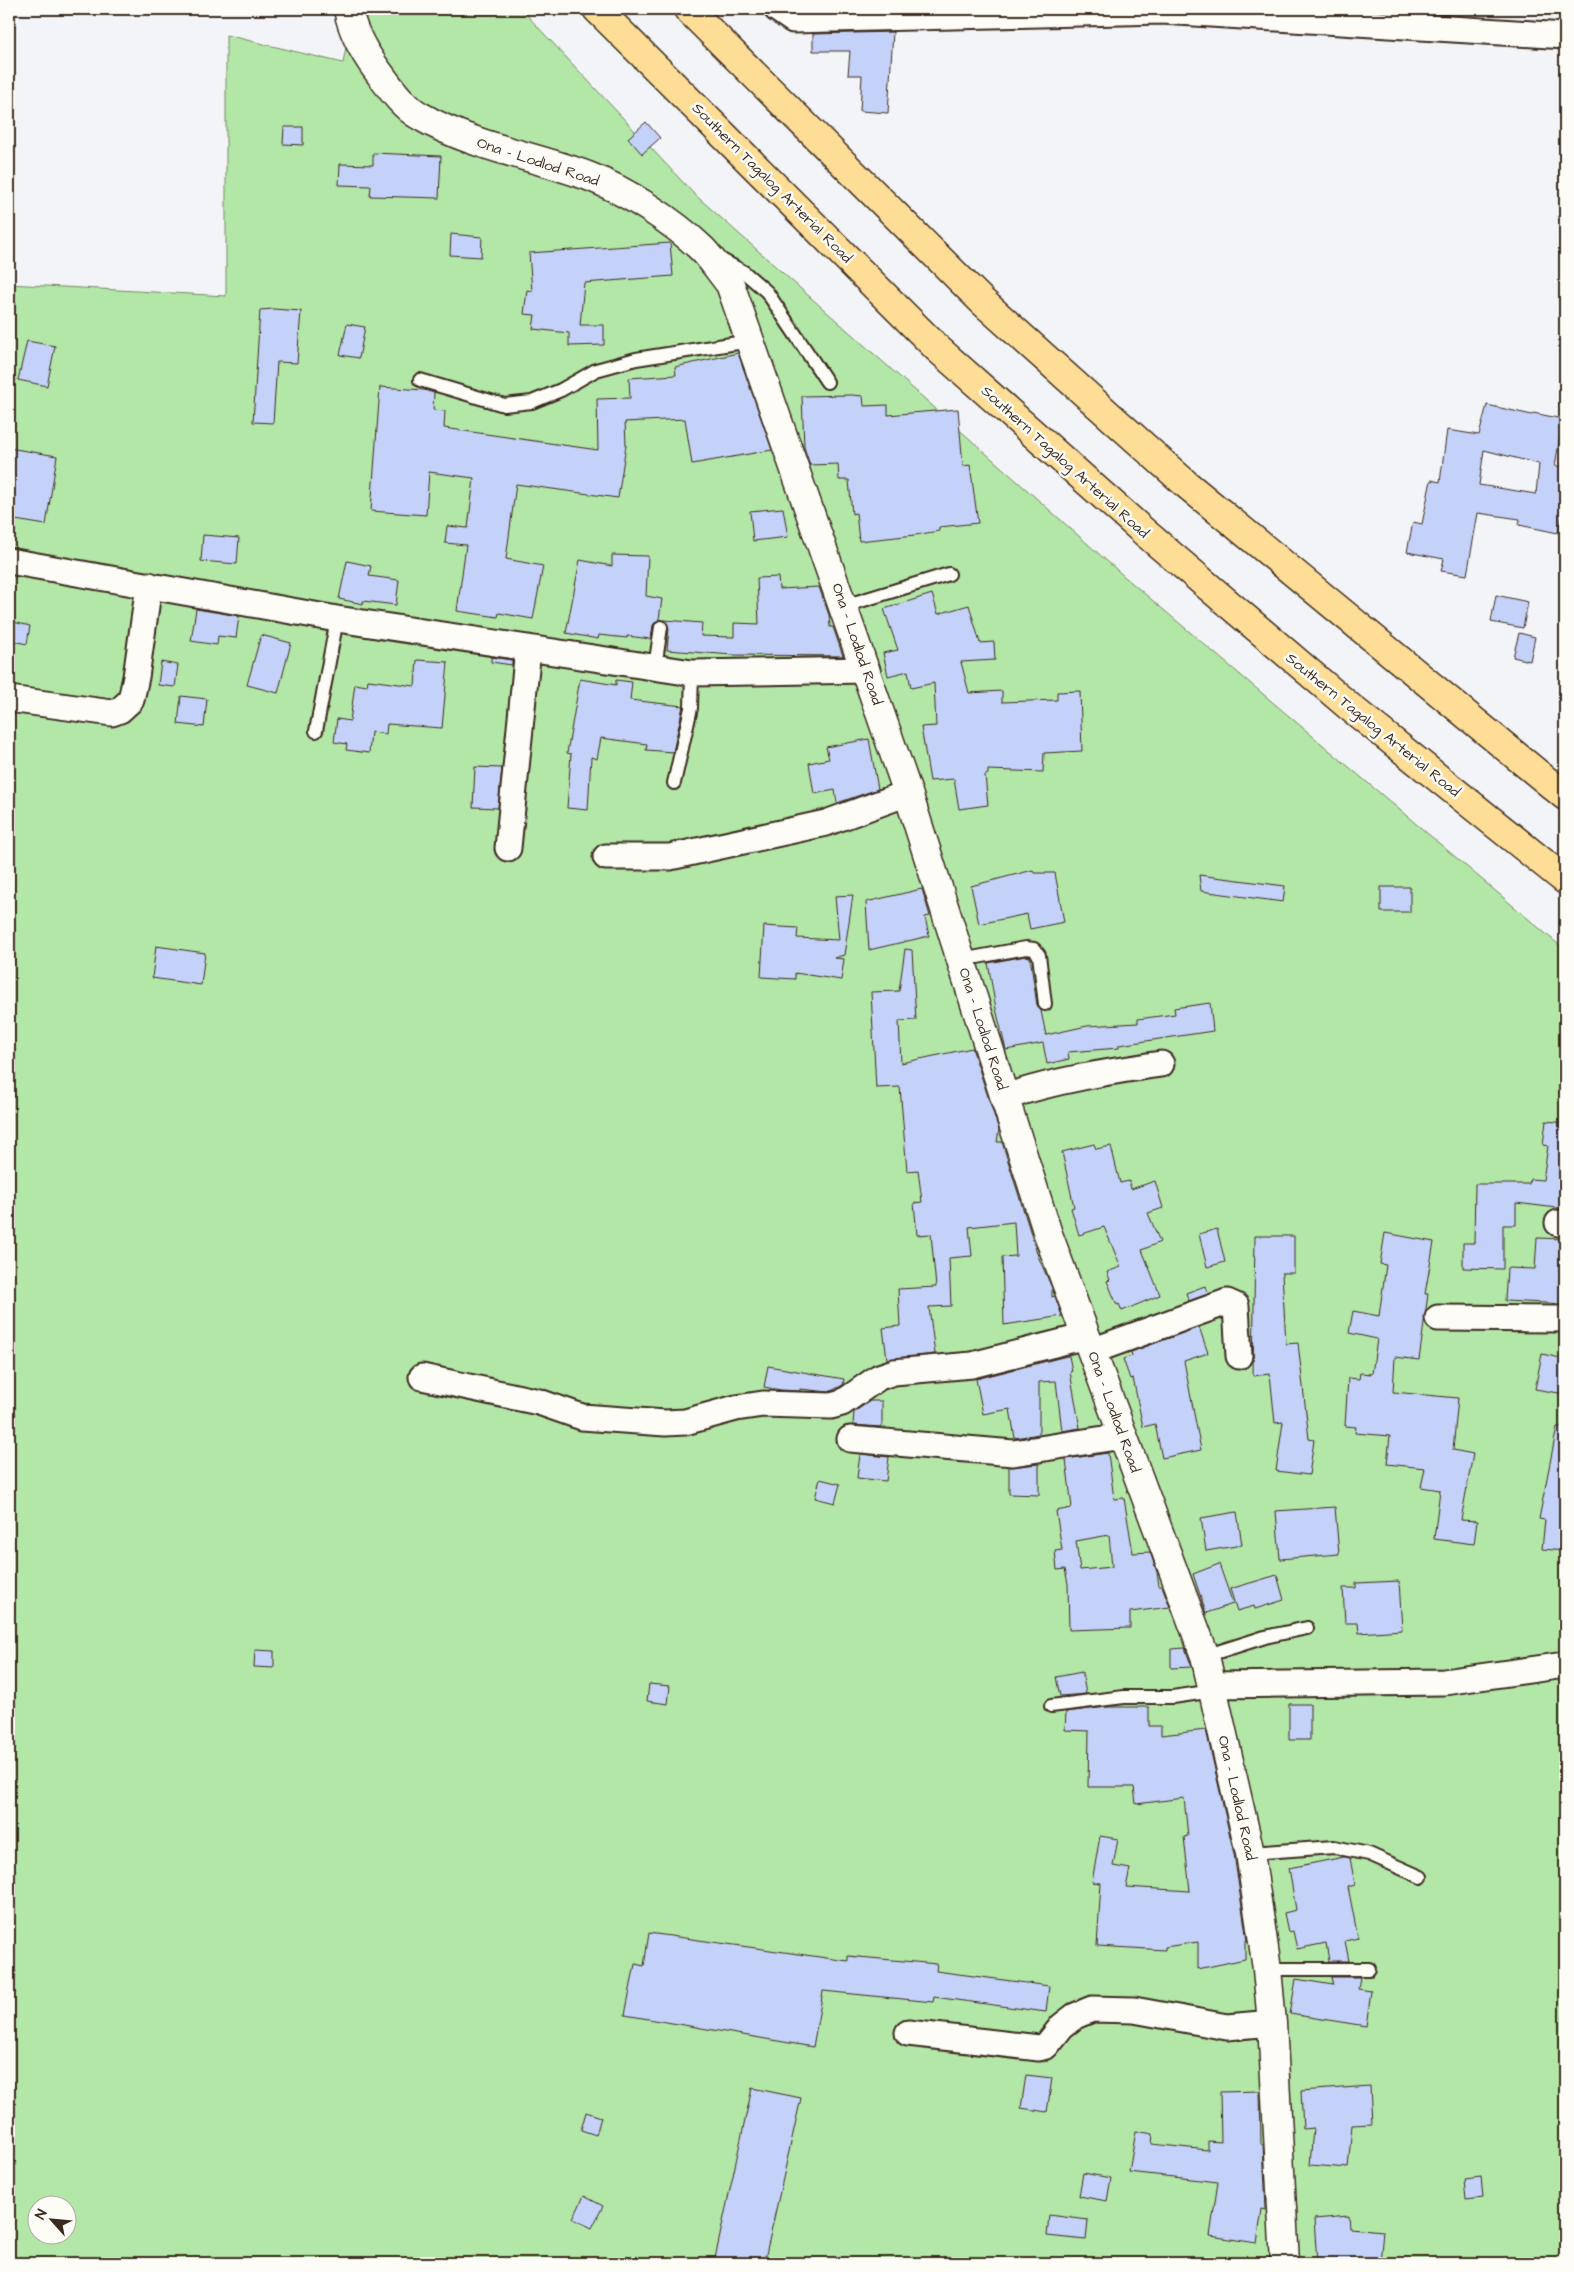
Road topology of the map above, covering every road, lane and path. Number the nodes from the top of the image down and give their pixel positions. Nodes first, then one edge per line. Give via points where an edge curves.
1 (348, 9) edge
2 (597, 9) edge
3 (688, 9) edge
4 (777, 9) edge
5 (1565, 36) edge
6 (702, 249) junction
7 (750, 341) junction
8 (420, 380) dead end
9 (827, 382) dead end
10 (9, 561) edge
11 (949, 574) dead end
12 (149, 585) junction
13 (844, 606) junction
14 (337, 619) junction
15 (661, 627) dead end
16 (528, 648) junction
17 (655, 667) junction
18 (867, 670) junction
19 (692, 672) junction
20 (9, 699) edge
21 (316, 731) dead end
22 (674, 783) dead end
23 (908, 793) junction
24 (1565, 796) edge
25 (508, 848) dead end
26 (606, 857) dead end
27 (1565, 880) edge
28 (961, 960) junction
29 (1045, 1004) dead end
30 (1161, 1064) dead end
31 (1005, 1097) junction
32 (1438, 1318) dead end
33 (1565, 1319) edge
34 (1089, 1344) junction
35 (1239, 1356) dead end
36 (422, 1377) dead end
37 (1123, 1436) junction
38 (850, 1440) dead end
39 (1307, 1628) dead end
40 (1205, 1656) junction
41 (1565, 1665) edge
42 (1212, 1688) junction
43 (1051, 1706) dead end
44 (1250, 1853) junction
45 (1421, 1877) dead end
46 (1369, 1968) dead end
47 (1267, 1969) junction
48 (1272, 2023) junction
49 (908, 2033) dead end
50 (1285, 2263) edge

1 - 6 main road, Ona - Lodlod Road via 351,26 368,59 392,91 419,116 486,146 588,176 658,214
2 - 27 highway, Southern Tagalog Arterial Road via 938,349 1143,531 1351,708
3 - 24 highway via 982,302 1186,484
4 - 5 street via 793,20 1162,11
6 - 7 main road, Ona - Lodlod Road via 730,284
6 - 9 lane via 744,272 767,292
7 - 8 lane via 636,359 596,370 532,402 504,405
7 - 13 main road, Ona - Lodlod Road
10 - 12 street
11 - 13 lane
12 - 14 street
12 - 20 street via 136,677 131,700 125,706 112,713
13 - 18 main road, Ona - Lodlod Road
14 - 16 street
14 - 21 lane
15 - 17 lane
16 - 17 street
16 - 25 street
17 - 19 street
18 - 19 street
18 - 23 main road, Ona - Lodlod Road
19 - 22 lane via 691,708
23 - 26 street via 826,823 670,857
23 - 28 main road, Ona - Lodlod Road
28 - 29 lane via 1034,949 1039,955
28 - 31 main road, Ona - Lodlod Road
30 - 31 street via 1086,1075
31 - 34 main road, Ona - Lodlod Road via 1048,1234
32 - 33 street
34 - 35 street via 1227,1302 1236,1306
34 - 36 street via 972,1365 894,1372 879,1377 842,1403 831,1406 763,1404 685,1422 665,1423 582,1417 539,1402
34 - 37 main road, Ona - Lodlod Road
37 - 38 street via 1013,1453
37 - 40 main road, Ona - Lodlod Road
39 - 40 lane
40 - 42 main road, Ona - Lodlod Road
41 - 42 street via 1444,1682
42 - 43 lane via 1172,1697 1124,1697
42 - 44 main road, Ona - Lodlod Road
44 - 45 lane via 1334,1846 1369,1854
44 - 47 main road, Ona - Lodlod Road
46 - 47 lane
47 - 48 main road, Ona - Lodlod Road
48 - 49 street via 1227,2027 1142,2011 1092,2009 1075,2016 1046,2046 1039,2048
48 - 50 main road, Ona - Lodlod Road

